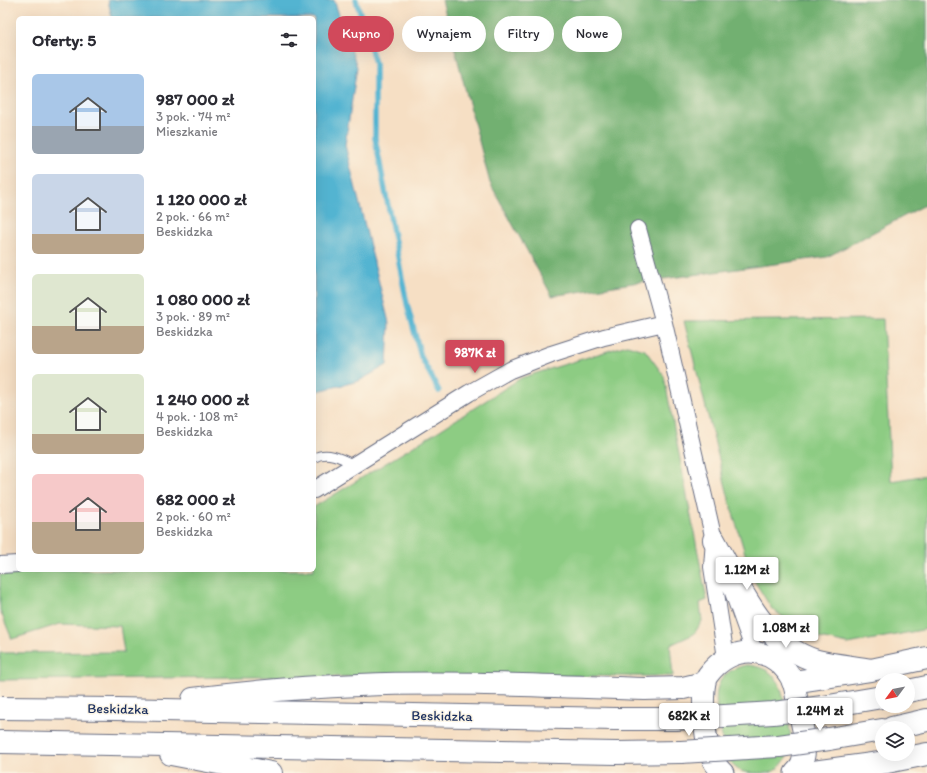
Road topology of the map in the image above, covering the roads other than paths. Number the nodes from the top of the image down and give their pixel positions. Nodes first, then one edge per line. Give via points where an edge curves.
1 (638, 229) dead end
2 (664, 323) junction
3 (316, 456) edge
4 (355, 465) junction
5 (316, 489) edge
6 (714, 540) junction
7 (16, 564) edge
8 (0, 565) edge
9 (754, 651) junction
10 (726, 658) junction
11 (927, 658) edge
12 (871, 670) junction
13 (793, 682) junction
14 (704, 683) junction
15 (927, 687) edge
16 (915, 690) edge
17 (875, 698) edge
18 (0, 708) edge
19 (116, 709) junction
20 (927, 720) edge
21 (915, 723) edge
22 (875, 731) edge
23 (0, 742) edge
24 (115, 743) junction
25 (927, 754) edge
26 (887, 762) junction
27 (271, 773) edge
28 (723, 773) edge
29 (795, 773) edge
30 (806, 773) edge
31 (860, 773) edge

1 - 2 street
2 - 4 street via 604,337 510,370
2 - 6 street
3 - 4 lane via 319,454 338,456
4 - 5 street
6 - 9 street
6 - 10 street via 712,567
6 - 12 main road via 755,613 785,644 801,655 817,661
7 - 8 street
9 - 10 street
9 - 13 street via 774,660
10 - 14 street via 708,675
11 - 12 main road
12 - 13 main road
13 - 29 street via 804,741 802,763
14 - 19 main road via 683,688 645,689 359,685 272,690
14 - 28 street via 706,737 712,758
15 - 16 main road
17 - 19 main road, Beskidzka, bridge via 774,714 675,719
18 - 19 main road, Beskidzka
20 - 21 main road
22 - 24 main road, bridge via 779,746 681,752 608,753
23 - 24 main road
24 - 27 main road
25 - 26 main road
26 - 30 main road
26 - 31 main road

